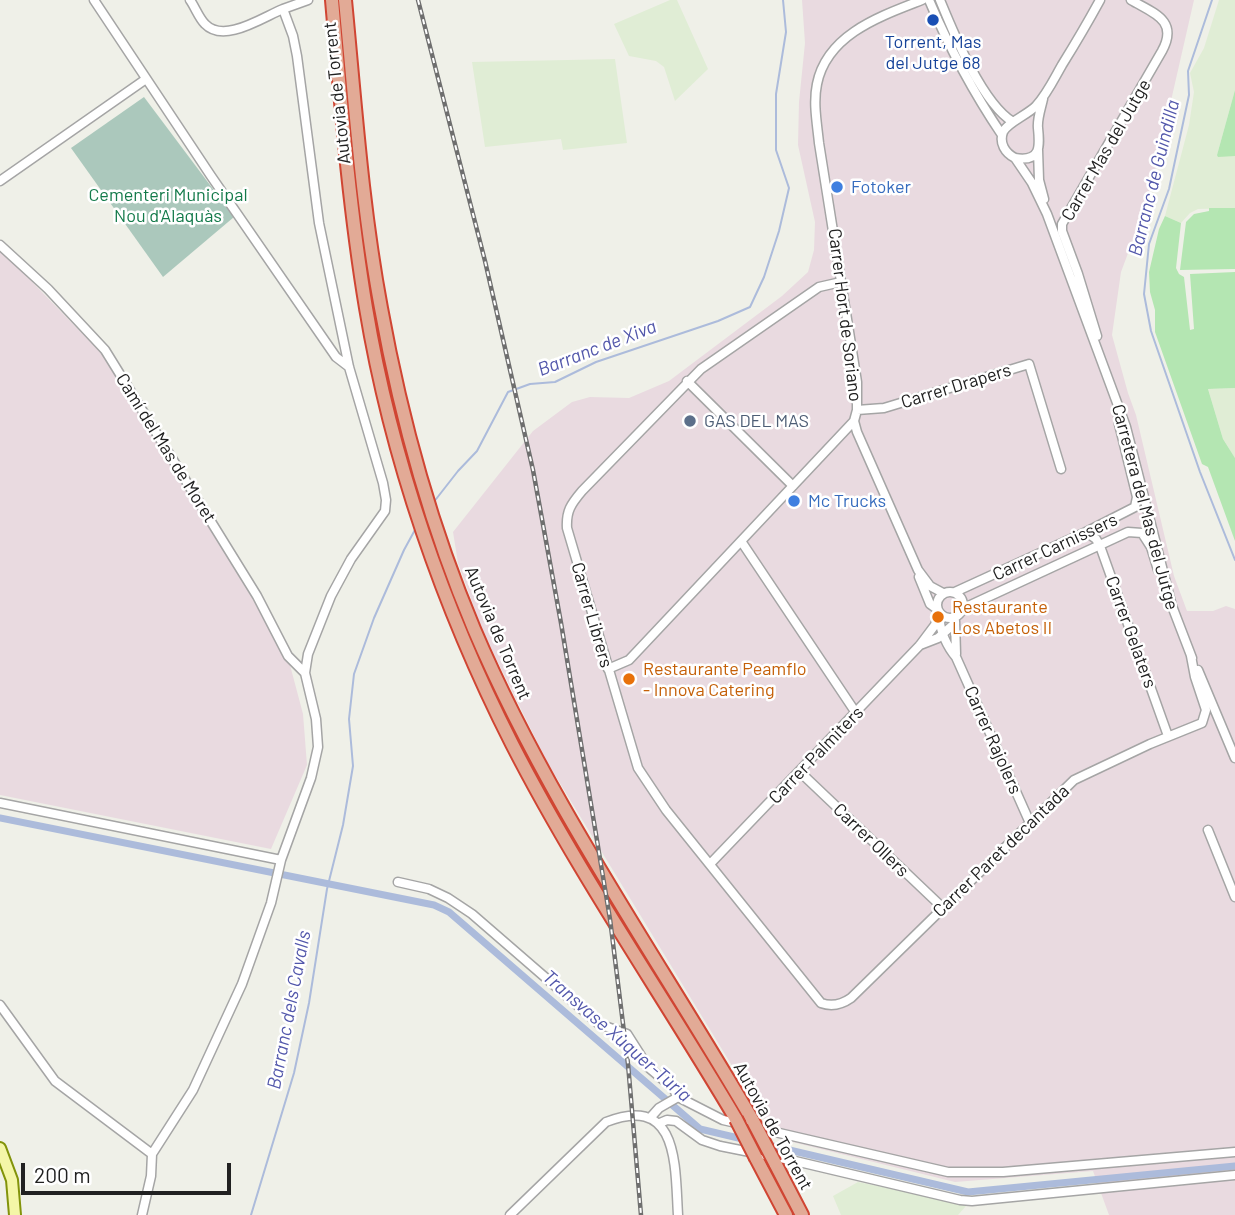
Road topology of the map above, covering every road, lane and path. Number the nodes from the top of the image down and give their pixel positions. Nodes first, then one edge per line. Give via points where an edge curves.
1 (94, 0) edge
2 (190, 0) edge
3 (308, 0) edge
4 (324, 0) edge
5 (332, 0) edge
6 (345, 0) edge
7 (351, 0) edge
8 (922, 0) edge
9 (929, 0) edge
10 (940, 0) edge
11 (1100, 0) edge
12 (1131, 0) edge
13 (282, 9) junction
14 (146, 79) junction
15 (1043, 99) junction
16 (1017, 121) junction
17 (1038, 129) junction
18 (1002, 135) junction
19 (1038, 150) junction
20 (1015, 158) junction
21 (0, 181) edge
22 (1047, 214) junction
23 (369, 232) junction
24 (0, 245) edge
25 (841, 282) junction
26 (366, 310) junction
27 (1101, 360) junction
28 (349, 367) junction
29 (687, 381) junction
30 (1118, 405) junction
31 (857, 410) junction
32 (854, 421) junction
33 (1061, 469) dead end
34 (793, 486) junction
35 (1086, 532) junction
36 (741, 541) junction
37 (1100, 546) junction
38 (918, 570) junction
39 (1166, 585) junction
40 (954, 592) junction
41 (943, 593) junction
42 (962, 609) junction
43 (939, 612) junction
44 (955, 620) junction
45 (944, 633) junction
46 (932, 641) junction
47 (920, 645) junction
48 (949, 646) junction
49 (1192, 656) junction
50 (956, 657) junction
51 (608, 670) junction
52 (305, 673) junction
53 (856, 713) junction
54 (1168, 737) junction
55 (1235, 758) edge
56 (800, 772) junction
57 (0, 803) edge
58 (1030, 823) junction
59 (1208, 830) dead end
60 (280, 864) junction
61 (710, 864) junction
62 (398, 882) dead end
63 (1235, 897) edge
64 (943, 908) junction
65 (833, 1005) joint
66 (0, 1006) edge
67 (678, 1097) junction
68 (650, 1118) junction
69 (660, 1123) junction
70 (0, 1148) edge
71 (1235, 1152) edge
72 (152, 1154) junction
73 (1235, 1175) edge
74 (15, 1215) edge
75 (142, 1215) edge
76 (510, 1215) edge
77 (678, 1215) edge
78 (786, 1215) edge
79 (802, 1215) edge

1 - 14 street
2 - 13 street via 206,26 221,32
3 - 13 street
4 - 26 highway via 349,233
5 - 26 highway, Autovia de Torrent
6 - 23 highway, Autovia de Torrent
7 - 23 highway
8 - 25 street, Carrer Hort de Soriano via 846,37 833,50 817,84 818,130
9 - 18 street via 980,102
10 - 16 street via 991,103 1000,114
11 - 15 street
12 - 27 street, Carrer Mas del Jutge via 1162,18 1169,36 1062,224 1096,328
13 - 28 street via 297,56 319,223
14 - 21 street
14 - 28 street via 336,357
15 - 16 street
15 - 17 street
16 - 17 street via 1027,121
16 - 18 street
17 - 19 street
18 - 20 street via 1004,149
19 - 20 street via 1028,158
19 - 22 street, Carretera del Mas del Jutge
20 - 22 street, Carretera del Mas del Jutge
22 - 27 street, Carretera del Mas del Jutge
23 - 79 highway, Autovia de Torrent, bridge via 380,306 420,475 444,550 493,671 566,814 708,1044
24 - 52 street, Camí del Mas de Moret via 105,350 257,596 288,656
25 - 29 street, Carrer Librers via 818,287
25 - 31 street, Carrer Hort de Soriano
26 - 78 highway, Autovia de Torrent, bridge via 408,485 433,560 512,744 568,845 736,1119
27 - 30 street, Carretera del Mas del Jutge
28 - 52 street via 383,483 385,511 331,596
29 - 34 street
29 - 51 street, Carrer Librers via 568,508 567,528
30 - 35 street, Carrer Carnissers via 1137,503 1132,510
30 - 39 street, Carretera del Mas del Jutge
31 - 32 street, Carrer Hort de Soriano
31 - 33 street, Carrer Drapers via 884,408 1029,364
32 - 34 street, Carrer Hort de Soriano
32 - 38 street, Carrer Rajolers
34 - 36 street, Carrer Hort de Soriano
35 - 37 street, Carrer Gelaters
35 - 40 street, Carrer Carnissers
36 - 51 street, Carrer Hort de Soriano via 629,660
36 - 53 street
37 - 39 street, Carrer Carnissers via 1128,532 1142,533
37 - 42 street, Carrer Carnissers
37 - 54 street, Carrer Gelaters
38 - 41 street, Carrer Rajolers via 930,586
38 - 43 street, Carrer Rajolers via 930,604
39 - 49 street, Carretera del Mas del Jutge
40 - 41 street, Carrer Carnissers
40 - 42 street via 962,599
41 - 43 street via 938,598
42 - 44 street, Carrer Carnissers
43 - 44 street
43 - 45 street, Carrer Rajolers
43 - 47 street, Carrer Palmiters
44 - 45 street, Carrer Palmiters
44 - 50 street, Carrer Rajolers
45 - 46 street, Carrer Palmiters
45 - 48 street, Carrer Rajolers
46 - 47 street, Carrer Palmiters
46 - 48 street
47 - 53 street, Carrer Palmiters
48 - 50 street, Carrer Rajolers
49 - 54 street, Carrer Paret decantada via 1205,717 1197,727
49 - 55 street, Carretera del Mas del Jutge
50 - 58 street, Carrer Rajolers
51 - 61 street, Carrer Librers via 638,768
52 - 60 street via 318,747 312,778
53 - 56 street, Carrer Palmiters
54 - 58 street, Carrer Paret decantada via 1074,780
56 - 61 street, Carrer Palmiters
56 - 64 street, Carrer Ollers
57 - 60 street
58 - 64 street, Carrer Paret decantada
59 - 63 street
60 - 72 street via 271,903 237,996 193,1090
61 - 65 street, Carrer Librers via 812,993 821,1003
62 - 67 street via 438,894 472,914 599,1024 627,1034 648,1067
64 - 65 street, Carrer Paret decantada via 851,998
66 - 72 street via 55,1081
67 - 68 street
67 - 71 street via 723,1120 948,1172 1003,1172
68 - 69 street
68 - 76 street via 638,1115 606,1122
69 - 73 street via 676,1121 702,1140 720,1146 960,1200
69 - 77 street via 671,1146
70 - 74 main road via 12,1180
72 - 75 street

